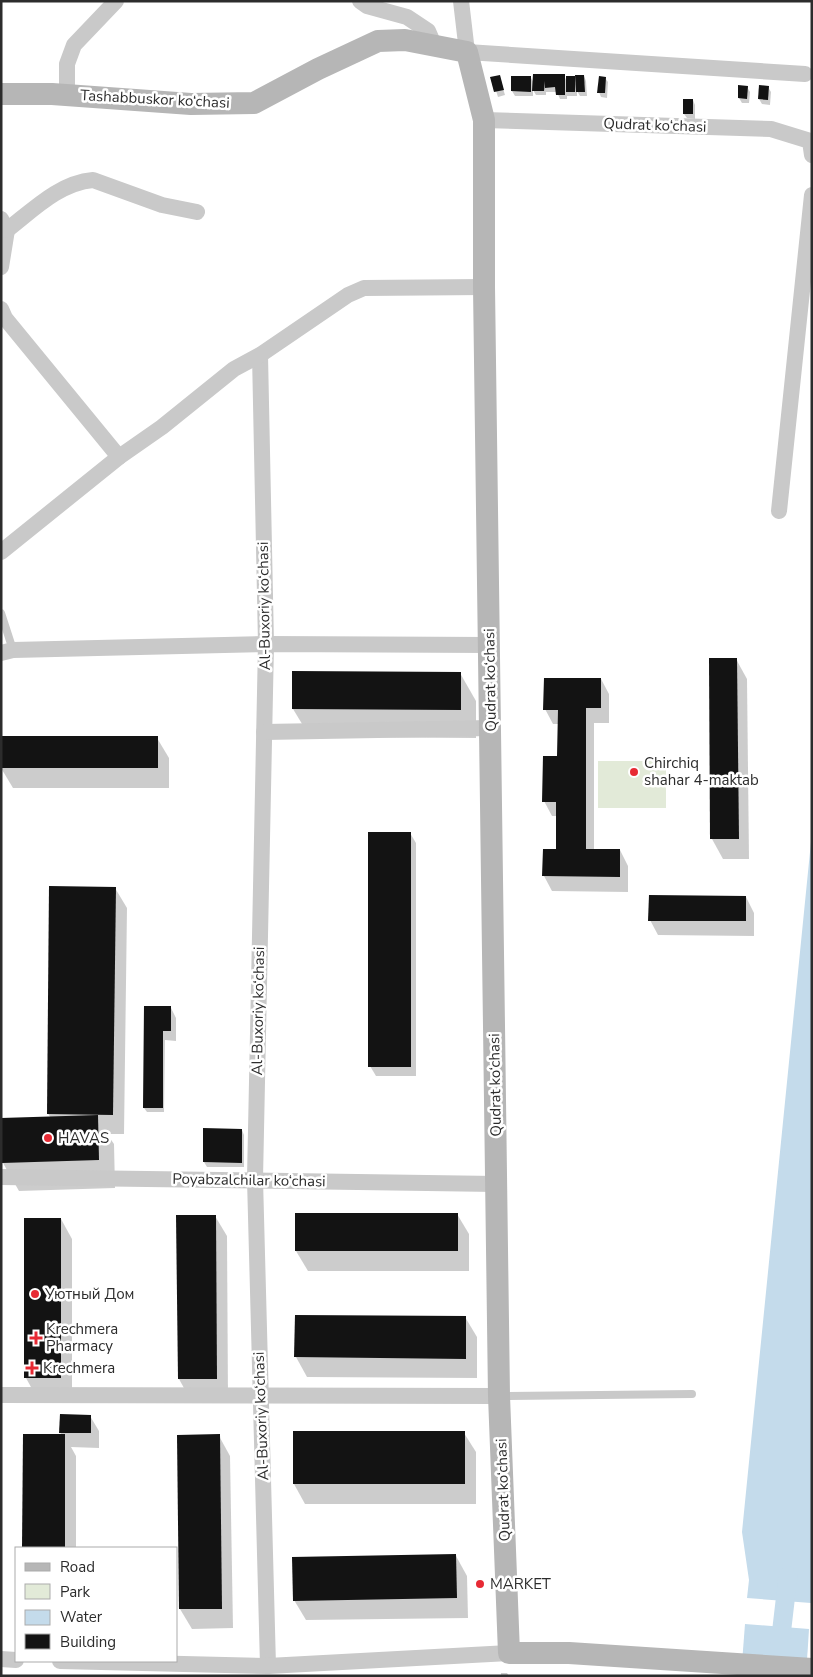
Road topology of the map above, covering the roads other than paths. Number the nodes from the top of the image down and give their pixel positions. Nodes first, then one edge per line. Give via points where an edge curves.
1 (116, 1) edge
2 (360, 1) edge
3 (461, 1) edge
4 (434, 45) junction
5 (466, 52) junction
6 (804, 74) dead end
7 (1, 94) edge
8 (67, 95) junction
9 (484, 120) junction
10 (812, 155) edge
11 (812, 195) edge
12 (197, 212) dead end
13 (4, 224) edge
14 (1, 267) edge
15 (484, 287) junction
16 (1, 309) edge
17 (260, 355) junction
18 (119, 457) junction
19 (778, 511) dead end
20 (1, 552) edge
21 (1, 613) edge
22 (266, 644) junction
23 (490, 645) junction
24 (7, 651) edge
25 (491, 728) junction
26 (264, 732) junction
27 (1, 1177) edge
28 (255, 1179) junction
29 (496, 1184) junction
30 (692, 1394) dead end
31 (1, 1395) edge
32 (260, 1396) junction
33 (499, 1396) junction
34 (509, 1653) junction
35 (1, 1659) edge
36 (15, 1660) edge
37 (102, 1662) edge
38 (268, 1666) junction
39 (701, 1668) edge
40 (362, 1669) edge
41 (812, 1669) edge

1 - 8 street, Tashabbuskor ko‘chasi via 74,45 67,64
2 - 4 street via 407,17 428,31
3 - 5 street, Qudrat ko‘chasi
4 - 5 street, Tashabbuskor ko‘chasi
4 - 8 street, Tashabbuskor ko‘chasi via 405,40 378,41 254,103 191,104
5 - 6 street
5 - 9 street, Qudrat ko‘chasi
7 - 8 street, Tashabbuskor ko‘chasi
9 - 10 street, Qudrat ko‘chasi via 771,129 810,141
9 - 15 street, Qudrat ko‘chasi
11 - 19 street
12 - 13 street via 162,205 93,180 61,190
13 - 14 street
15 - 17 street via 364,288 348,295
15 - 23 street, Qudrat ko‘chasi
16 - 18 street
17 - 18 street via 234,369
17 - 22 street, Al-Buxoriy ko‘chasi
18 - 20 street
21 - 24 lane
22 - 23 street
22 - 24 street
22 - 26 street, Al-Buxoriy ko‘chasi
23 - 25 street, Qudrat ko‘chasi
25 - 26 street
25 - 29 street, Qudrat ko‘chasi
26 - 28 street, Al-Buxoriy ko‘chasi
27 - 28 street, Poyabzalchilar ko‘chasi
28 - 29 street, Poyabzalchilar ko‘chasi
28 - 32 street, Al-Buxoriy ko‘chasi
29 - 33 street, Qudrat ko‘chasi
30 - 33 lane
31 - 32 street
32 - 33 street
32 - 38 street, Al-Buxoriy ko‘chasi
33 - 34 street, Qudrat ko‘chasi
34 - 39 street via 569,1653
34 - 40 street
35 - 36 street
37 - 38 street
38 - 40 street
39 - 41 street via 739,1664

